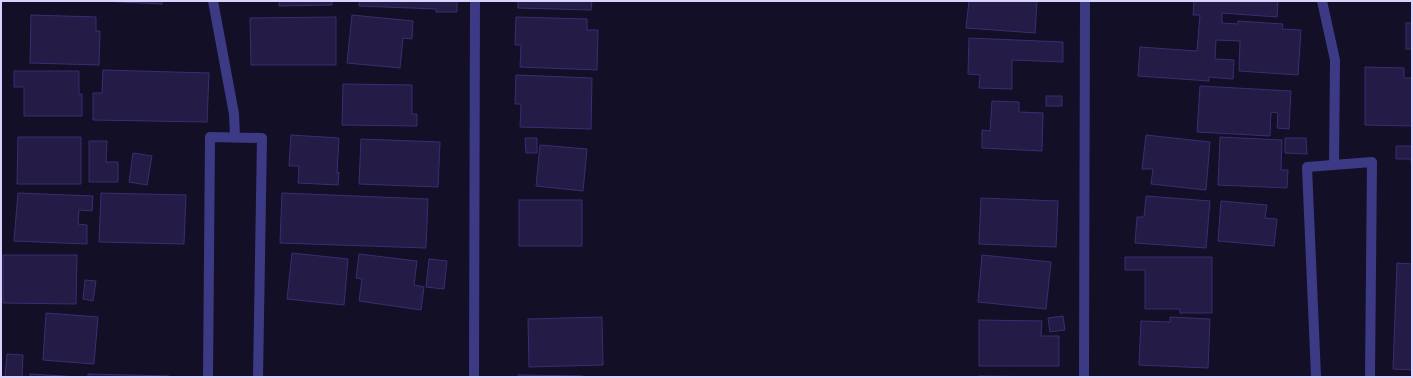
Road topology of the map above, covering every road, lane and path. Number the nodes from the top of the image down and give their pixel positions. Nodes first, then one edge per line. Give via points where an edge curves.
1 (213, 1) edge
2 (475, 1) edge
3 (1085, 1) edge
4 (1322, 1) edge
5 (235, 138) junction
6 (1334, 165) junction
7 (208, 377) edge
8 (258, 377) edge
9 (474, 377) edge
10 (1084, 377) edge
11 (1316, 377) edge
12 (1370, 377) edge

1 - 5 street via 234,114
2 - 9 street
3 - 10 street
4 - 6 street via 1335,60
5 - 7 street via 210,137
5 - 8 street via 262,138
6 - 11 street via 1307,167
6 - 12 street via 1372,162

